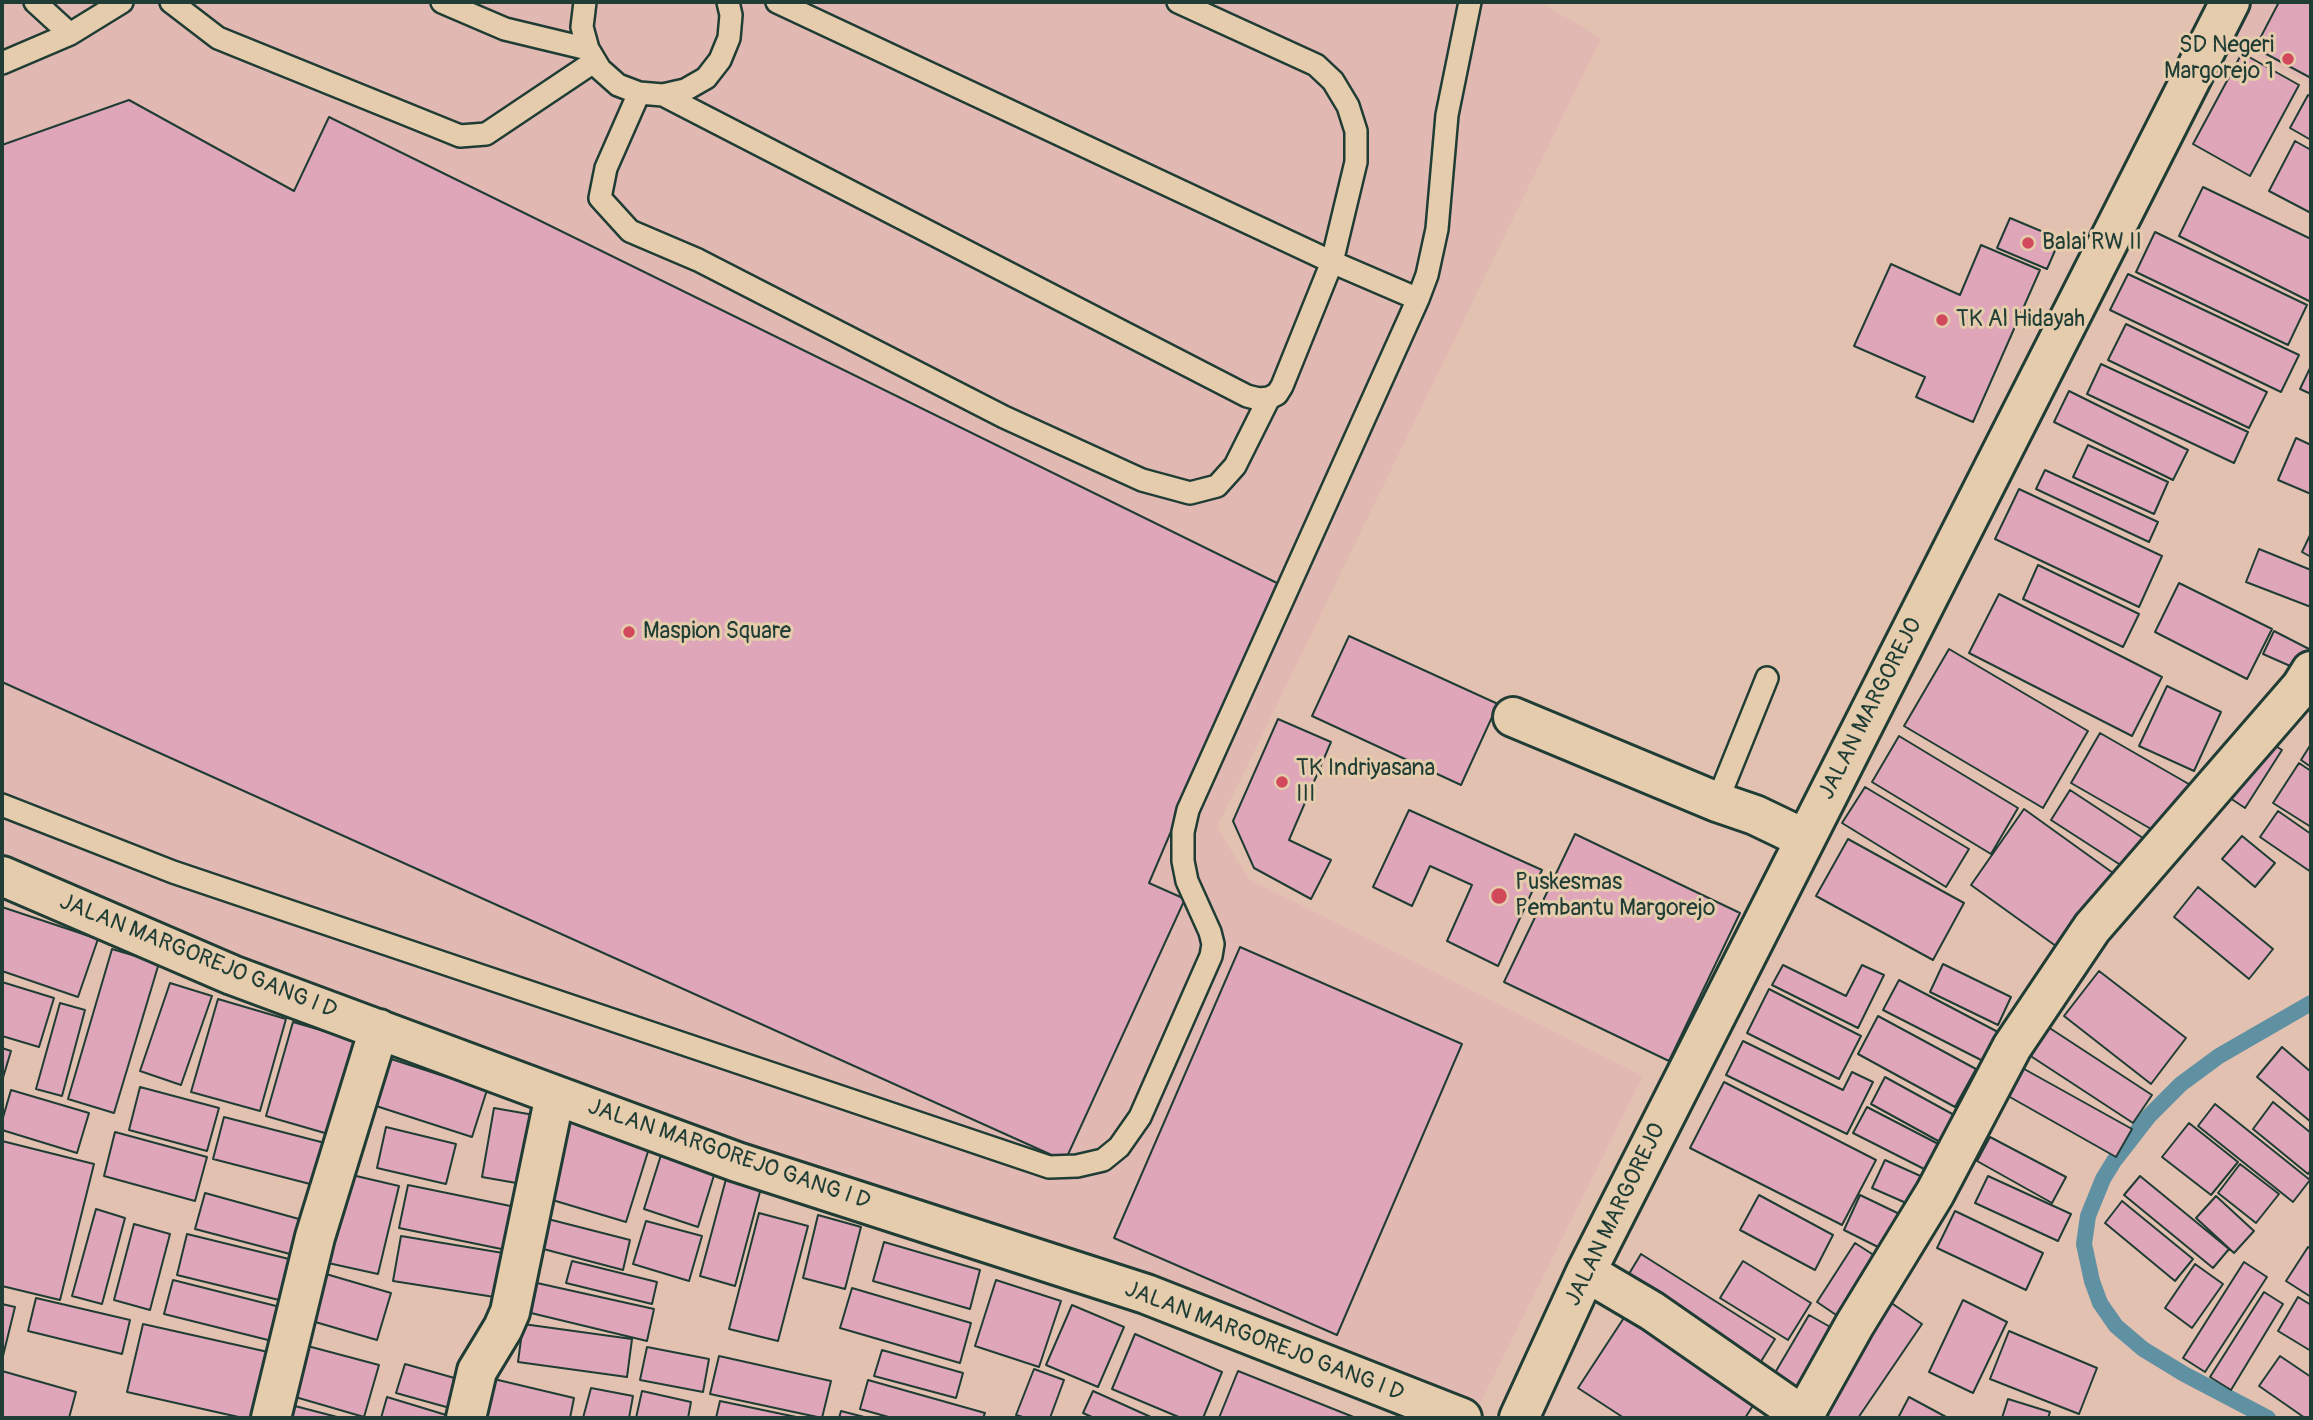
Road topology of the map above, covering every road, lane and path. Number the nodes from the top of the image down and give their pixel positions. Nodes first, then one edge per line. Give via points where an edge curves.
1 (35, 2) edge
2 (122, 2) edge
3 (171, 2) edge
4 (442, 2) edge
5 (585, 2) edge
6 (728, 2) edge
7 (778, 2) edge
8 (1178, 2) edge
9 (1470, 2) edge
10 (2230, 2) edge
11 (70, 34) junction
12 (592, 55) junction
13 (2, 63) edge
14 (639, 93) junction
15 (663, 95) junction
16 (1332, 262) junction
17 (1418, 299) junction
18 (1269, 398) junction
19 (2311, 671) edge
20 (1767, 678) dead end
21 (1513, 717) dead end
22 (1717, 802) junction
23 (2, 805) edge
24 (1805, 839) junction
25 (2, 876) edge
26 (379, 1029) junction
27 (555, 1095) junction
28 (1587, 1272) junction
29 (1805, 1417) edge
30 (271, 1418) edge
31 (466, 1418) edge
32 (1462, 1418) edge
33 (1519, 1418) edge

1 - 11 lane
2 - 11 lane
3 - 12 lane via 218,38 460,136 486,134
4 - 12 lane via 505,29
5 - 12 lane via 582,27
6 - 15 lane via 729,38 720,60 706,78
7 - 16 lane
8 - 16 lane via 1315,65 1333,81 1348,106 1356,131 1356,162
9 - 17 lane via 1447,115 1437,229
10 - 24 street, JALAN MARGOREJO
11 - 13 lane
12 - 14 lane via 618,85
14 - 15 lane
14 - 18 lane via 606,168 600,198 630,231 698,260 1004,417 1142,480 1190,493 1217,486 1236,466
15 - 18 lane via 1247,396
16 - 17 lane
16 - 18 lane via 1282,386
17 - 23 lane via 1188,810 1183,861 1210,932 1211,956 1140,1117 1119,1147 1103,1160 1049,1167 173,872
19 - 29 street via 2092,928 2012,1047 1935,1193
20 - 22 lane
21 - 22 street
22 - 24 street
24 - 28 street, JALAN MARGOREJO
25 - 26 street, JALAN MARGOREJO GANG I D via 232,975
26 - 27 street, JALAN MARGOREJO GANG I D
26 - 30 street via 315,1237
27 - 31 street via 509,1312 477,1371
27 - 32 street, JALAN MARGOREJO GANG I D via 737,1162 1146,1294
28 - 29 street via 1652,1311
28 - 33 street, JALAN MARGOREJO

